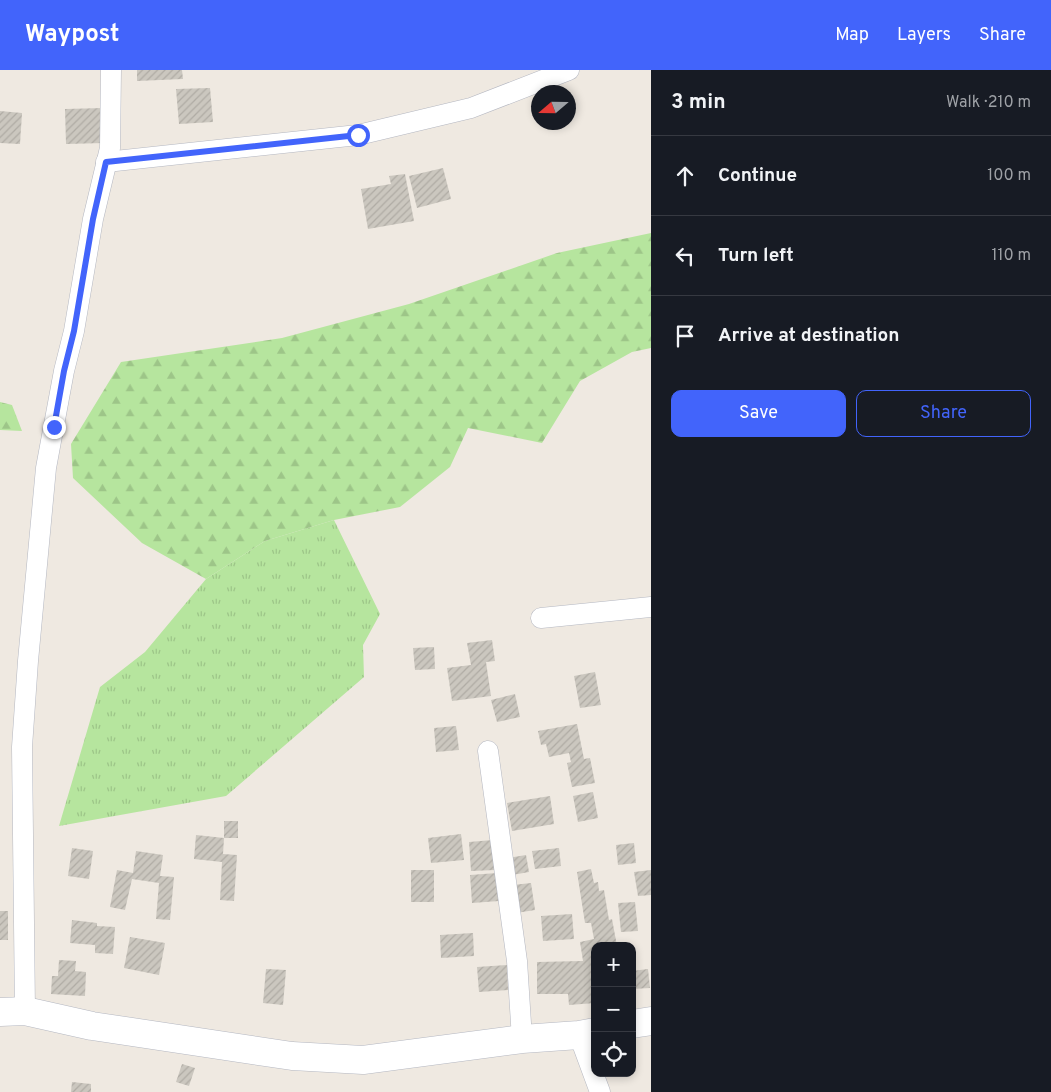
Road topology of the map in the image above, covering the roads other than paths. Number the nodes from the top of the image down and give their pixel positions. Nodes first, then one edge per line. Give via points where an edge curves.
1 (110, 70) edge
2 (569, 70) edge
3 (106, 162) junction
4 (651, 607) edge
5 (541, 618) dead end
6 (488, 751) dead end
7 (12, 1012) edge
8 (651, 1021) edge
9 (636, 1023) edge
10 (587, 1033) edge
11 (522, 1039) junction
12 (600, 1092) edge

1 - 3 street via 110,148
2 - 3 street via 471,108 358,135
3 - 7 street via 45,477 22,747
4 - 5 street
6 - 11 street via 517,962
7 - 11 street via 292,1056 363,1060
8 - 9 street
10 - 11 street
10 - 12 street

